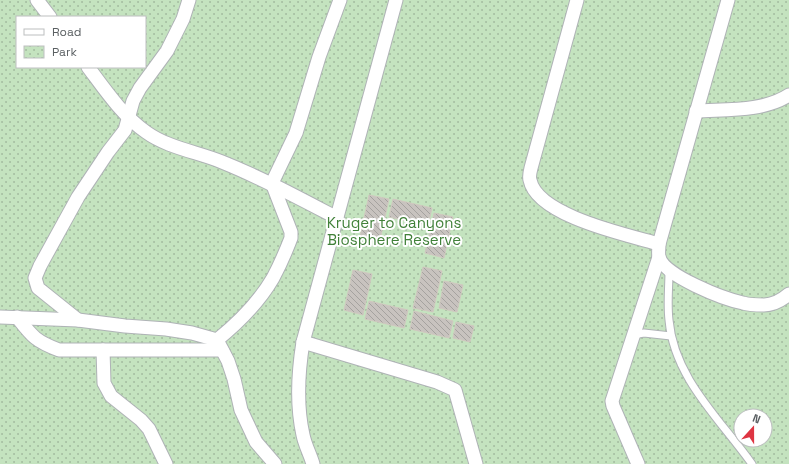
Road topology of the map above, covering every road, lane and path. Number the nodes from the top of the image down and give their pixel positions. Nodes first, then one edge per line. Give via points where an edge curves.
1 (37, 0) edge
2 (189, 0) edge
3 (340, 0) edge
4 (396, 0) edge
5 (577, 0) edge
6 (728, 0) edge
7 (49, 16) edge
8 (89, 68) edge
9 (789, 95) edge
10 (696, 111) junction
11 (129, 118) junction
12 (272, 183) junction
13 (337, 218) junction
14 (659, 251) junction
15 (669, 271) junction
16 (789, 294) edge
17 (0, 317) edge
18 (17, 317) junction
19 (78, 320) junction
20 (633, 335) junction
21 (671, 336) junction
22 (303, 342) junction
23 (220, 345) junction
24 (103, 350) junction
25 (166, 464) edge
26 (275, 464) edge
27 (313, 464) edge
28 (476, 464) edge
29 (638, 464) edge
30 (752, 464) edge

1 - 7 street
2 - 11 street via 183,19 167,51 133,101
3 - 12 street via 319,57 296,133
4 - 13 street
5 - 14 street via 531,168 530,180 543,201 561,212
6 - 10 street
8 - 11 street
9 - 10 street via 771,104
10 - 14 street
11 - 12 street via 160,139
11 - 19 street via 125,130 78,197 35,278 38,288
12 - 13 street
12 - 23 street via 291,238 264,292
13 - 22 street
14 - 15 street
14 - 20 street
15 - 16 street via 729,300 744,304 774,304
15 - 21 lane
17 - 18 street
18 - 19 street
18 - 24 street via 34,338 59,350
19 - 23 street via 192,333
20 - 21 lane via 644,333
20 - 29 street via 612,401
21 - 30 lane via 686,376
22 - 27 street via 298,407 303,436
22 - 28 street via 437,382 455,390
23 - 24 street
23 - 26 street via 234,380 241,410 256,442
24 - 25 street via 104,383 111,396 149,429

